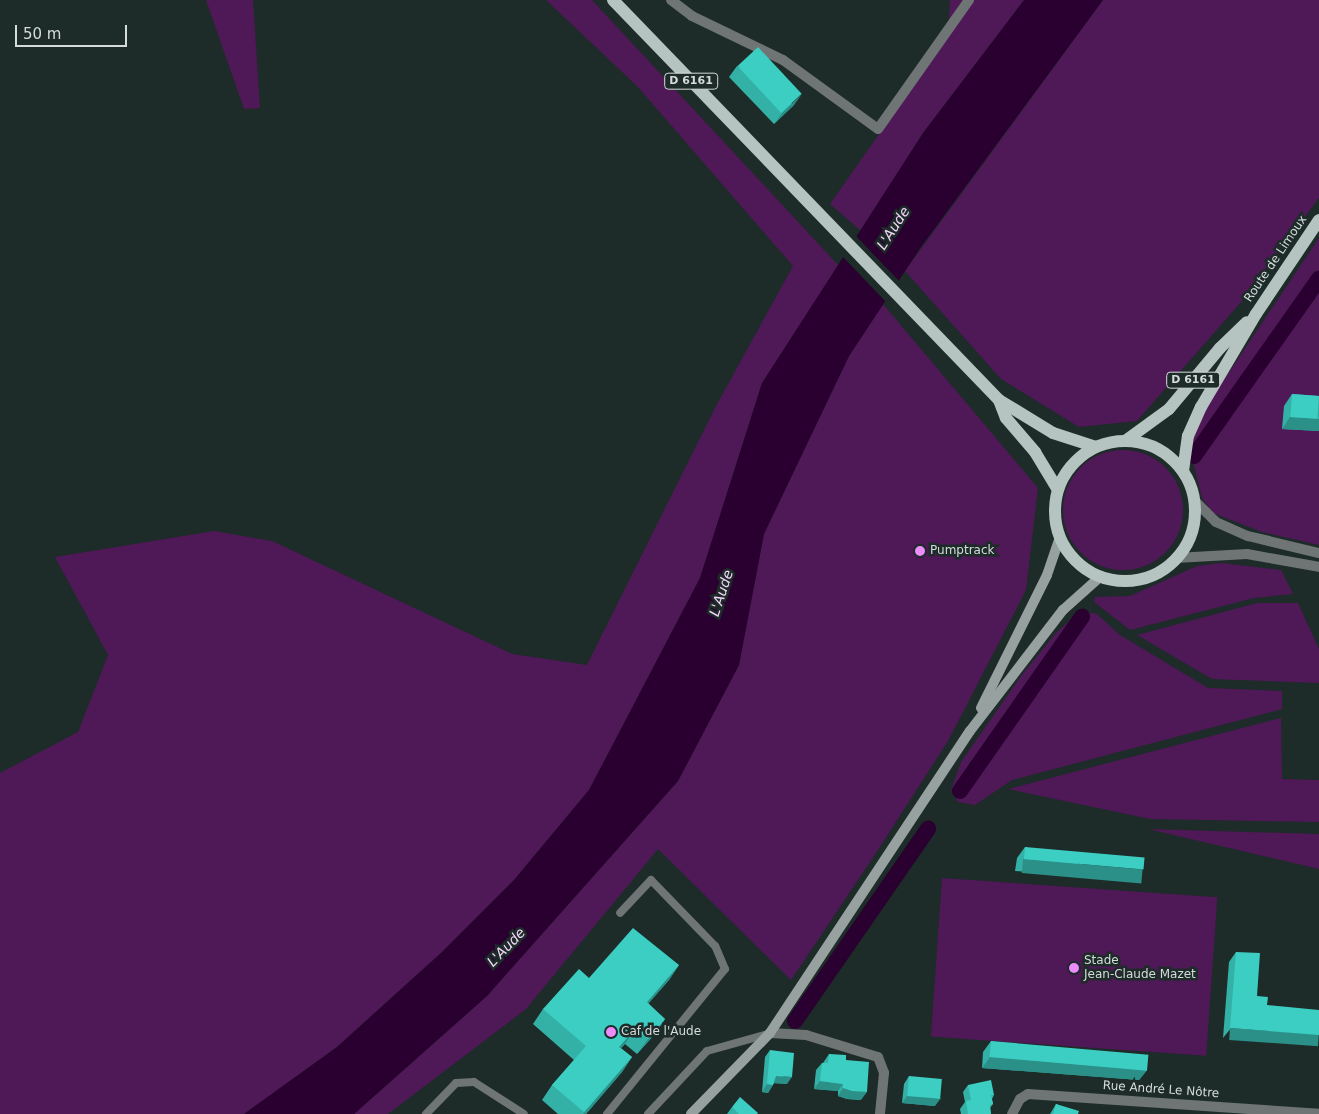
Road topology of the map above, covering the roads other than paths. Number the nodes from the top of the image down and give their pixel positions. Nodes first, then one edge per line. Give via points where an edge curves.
1 (613, 0) edge
2 (672, 0) edge
3 (969, 0) edge
4 (1319, 220) edge
5 (1256, 314) junction
6 (998, 400) junction
7 (1125, 441) junction
8 (1096, 447) junction
9 (1183, 471) junction
10 (1058, 490) junction
11 (1195, 501) junction
12 (1060, 536) junction
13 (1319, 553) edge
14 (1176, 558) junction
15 (1319, 567) edge
16 (1101, 576) junction
17 (970, 731) junction
18 (620, 913) dead end
19 (770, 1033) junction
20 (426, 1114) edge
21 (524, 1114) edge
22 (607, 1114) edge
23 (648, 1114) edge
24 (691, 1114) edge
25 (880, 1114) edge
26 (1012, 1114) edge
27 (1319, 1114) edge

1 - 6 main road, D 6161
2 - 3 street via 692,16 783,60 878,129
4 - 5 main road, Route de Limoux / D 6161
5 - 7 main road, D 6161 via 1220,348 1169,409
5 - 9 main road, D 6161 via 1192,424
6 - 8 main road, D 6161 via 1053,433
6 - 10 main road, D 6161 via 1006,418 1036,452
7 - 8 main road
7 - 9 main road via 1158,449
8 - 10 main road via 1073,465
9 - 11 main road
10 - 12 main road via 1055,514
11 - 13 street via 1216,522 1248,536
11 - 14 main road via 1192,533
12 - 16 main road via 1077,561
12 - 17 main road via 1043,583
14 - 15 street via 1248,554
14 - 16 main road via 1141,579
16 - 17 main road via 1075,596 1057,617
17 - 19 main road
18 - 22 lane via 651,880 715,946 725,969
19 - 23 lane via 707,1051
19 - 24 main road
19 - 25 street via 806,1035 878,1057 884,1073
20 - 21 lane via 456,1083 474,1082
26 - 27 street, Rue André Le Nôtre via 1016,1104 1028,1094

